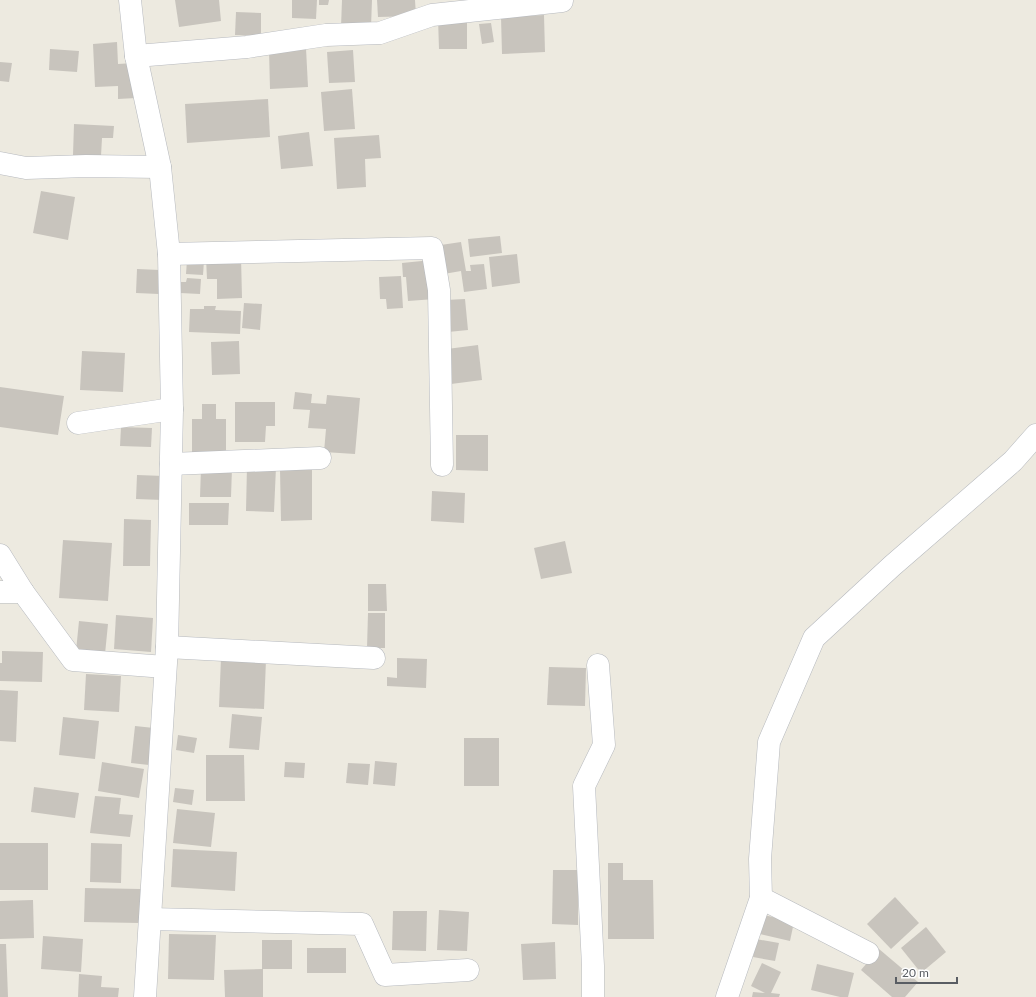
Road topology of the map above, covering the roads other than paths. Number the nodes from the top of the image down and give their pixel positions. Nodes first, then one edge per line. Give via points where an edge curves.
1 (130, 0) edge
2 (562, 1) edge
3 (136, 56) junction
4 (0, 163) edge
5 (160, 167) junction
6 (169, 254) junction
7 (172, 409) junction
8 (78, 423) dead end
9 (1036, 435) edge
10 (320, 458) dead end
11 (171, 464) junction
12 (442, 465) dead end
13 (0, 555) edge
14 (0, 592) edge
15 (23, 592) junction
16 (166, 657) junction
17 (374, 658) dead end
18 (598, 665) dead end
19 (761, 898) junction
20 (150, 919) junction
21 (868, 954) dead end
22 (468, 970) dead end
23 (145, 997) edge
24 (593, 997) edge
25 (727, 997) edge

1 - 3 street
2 - 3 street via 432,15 380,33 326,35 247,47
3 - 5 street
4 - 5 street via 26,168
5 - 6 street
6 - 7 street
6 - 12 street via 432,248 439,290
7 - 8 street
7 - 11 street
9 - 19 street via 1014,461 892,566 814,638 769,742 760,859
10 - 11 street
11 - 16 street
13 - 15 street
14 - 15 street
15 - 16 street via 73,660
16 - 17 street
16 - 20 street
18 - 24 street via 604,746 584,786
19 - 21 street
19 - 25 street
20 - 22 street via 362,924 385,975
20 - 23 street

